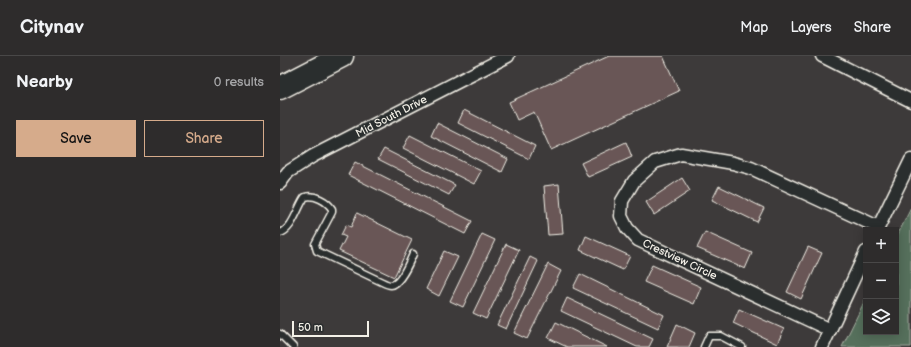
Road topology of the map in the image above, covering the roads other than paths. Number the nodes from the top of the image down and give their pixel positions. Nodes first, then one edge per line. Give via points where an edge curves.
1 (342, 56) edge
2 (508, 56) edge
3 (822, 56) edge
4 (280, 88) edge
5 (911, 101) edge
6 (911, 160) edge
7 (280, 183) edge
8 (873, 227) edge
9 (878, 227) edge
10 (280, 233) edge
11 (413, 254) dead end
12 (863, 258) edge
13 (830, 330) junction
14 (280, 334) edge
15 (293, 347) edge
16 (704, 347) edge
17 (742, 347) edge
18 (822, 347) edge

1 - 4 highway
2 - 7 street, Mid South Drive via 313,156 288,172
3 - 5 street
6 - 9 street
8 - 13 street, Crestview Circle via 751,168 681,154 655,162 634,181 622,201 621,216 627,228 638,240
10 - 11 lane via 288,227 305,197 313,196 332,208 315,244 317,251 392,285 400,279
12 - 13 street
13 - 18 street
14 - 15 lane
16 - 17 lane via 709,336 721,336

